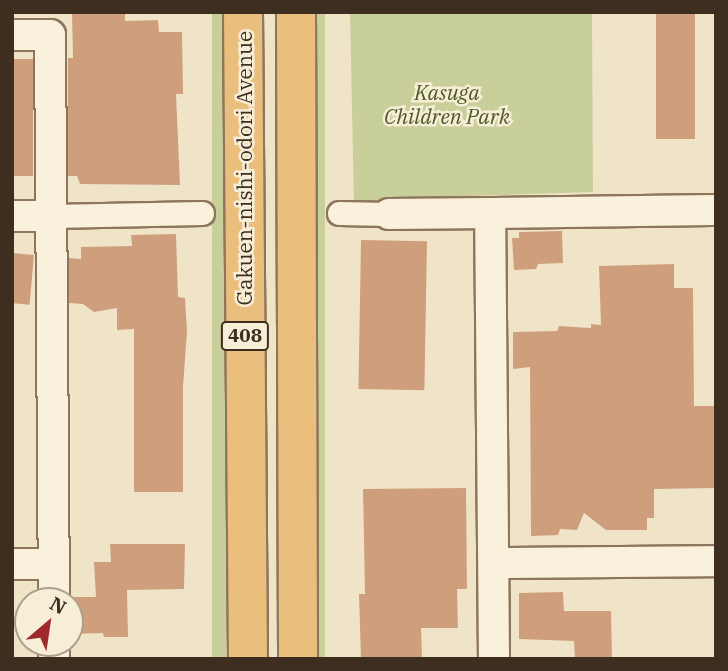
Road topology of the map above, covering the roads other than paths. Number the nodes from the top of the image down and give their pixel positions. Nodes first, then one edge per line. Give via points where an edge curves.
1 (243, 12) edge
2 (296, 12) edge
3 (12, 35) edge
4 (716, 210) edge
5 (339, 213) dead end
6 (490, 213) junction
7 (202, 214) dead end
8 (389, 214) joint
9 (12, 216) edge
10 (51, 216) junction
11 (716, 561) edge
12 (494, 563) junction
13 (12, 564) edge
14 (54, 564) junction
15 (54, 587) edge
16 (248, 659) edge
17 (298, 659) edge
18 (494, 659) edge

1 - 16 highway, Gakuen-nishi-odori Avenue / 408
2 - 17 highway, 408
3 - 10 street via 50,35
4 - 6 street
5 - 8 street
6 - 8 street
6 - 12 street
7 - 10 street
9 - 10 street
10 - 14 street
11 - 12 street
12 - 18 street
13 - 14 street
14 - 15 street

